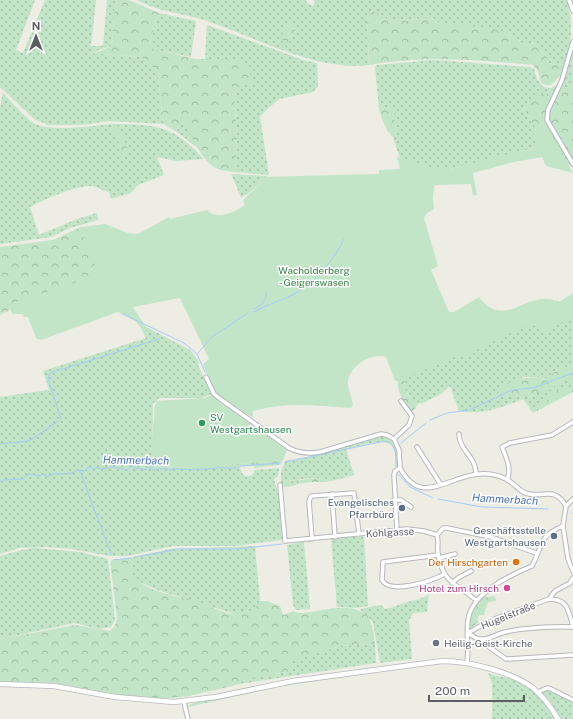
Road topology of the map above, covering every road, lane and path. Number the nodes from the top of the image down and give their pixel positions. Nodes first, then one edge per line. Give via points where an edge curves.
1 (569, 0) edge
2 (573, 11) edge
3 (573, 42) edge
4 (573, 164) edge
5 (206, 377) dead end
6 (401, 401) dead end
7 (573, 422) edge
8 (459, 434) dead end
9 (394, 439) junction
10 (418, 447) dead end
11 (400, 468) junction
12 (476, 473) junction
13 (508, 480) junction
14 (280, 485) dead end
15 (441, 485) junction
16 (332, 494) junction
17 (573, 499) edge
18 (394, 500) junction
19 (566, 506) junction
20 (411, 507) dead end
21 (563, 526) junction
22 (397, 530) junction
23 (359, 534) junction
24 (437, 535) junction
25 (335, 536) junction
26 (312, 539) junction
27 (536, 553) junction
28 (455, 554) dead end
29 (438, 557) junction
30 (471, 571) dead end
31 (573, 571) edge
32 (444, 574) junction
33 (573, 578) edge
34 (452, 583) junction
35 (548, 599) junction
36 (476, 600) junction
37 (573, 608) edge
38 (568, 610) junction
39 (573, 627) edge
40 (468, 633) junction
41 (478, 638) junction
42 (573, 655) edge
43 (467, 663) junction
44 (0, 684) edge
45 (538, 692) junction
46 (573, 700) edge
47 (184, 702) junction
48 (188, 719) edge
49 (558, 719) edge

1 - 2 street
3 - 4 street via 562,83 548,110 547,120
5 - 9 street via 214,394 289,448 297,451 313,454 381,434
6 - 9 street via 412,416 411,421
7 - 13 street via 552,435 517,441 502,447 509,466
8 - 12 street via 461,445 472,459
9 - 11 street
10 - 15 street
11 - 15 street via 408,481 420,488
11 - 18 street via 394,475
12 - 13 street via 491,474
12 - 15 street
13 - 19 street via 522,492 559,497
14 - 26 street, Kohlgasse via 285,541
16 - 23 street via 355,494
16 - 25 street
16 - 26 street via 309,498
17 - 19 street
18 - 20 street via 401,500
18 - 22 street
19 - 21 street
21 - 27 street via 546,534
21 - 31 street via 568,559
22 - 23 street, Kohlgasse
22 - 24 street, Kohlgasse via 424,531
23 - 25 street, Kohlgasse
24 - 27 street via 443,528 447,528 491,537
24 - 29 street
25 - 26 street, Kohlgasse
27 - 36 street via 532,566 507,578
28 - 29 street
29 - 32 street
29 - 32 street via 383,562 382,580 388,584 406,586 429,582
30 - 34 street
32 - 34 street
33 - 35 street, Hügelstraße
34 - 36 street
35 - 38 street, Hügelstraße via 561,601
35 - 40 street, Hügelstraße via 489,621
36 - 40 street via 468,618
37 - 38 street
38 - 39 street
39 - 41 street via 516,631 502,633 493,638
40 - 41 street
40 - 43 street
41 - 42 street via 506,659
43 - 45 main road via 514,678
43 - 47 main road via 442,661 358,672 293,681
44 - 47 main road via 54,686 155,702
45 - 46 street via 551,688
45 - 49 main road via 548,702
47 - 48 street

